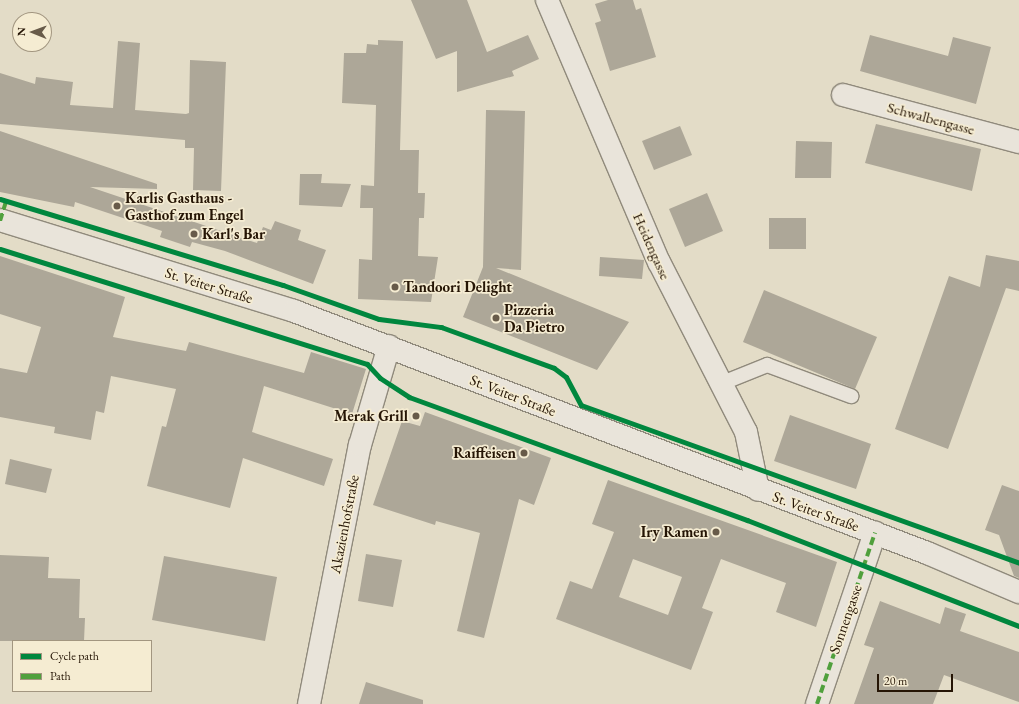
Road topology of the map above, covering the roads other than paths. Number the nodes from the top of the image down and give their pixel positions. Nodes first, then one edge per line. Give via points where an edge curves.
1 (547, 0) edge
2 (843, 95) dead end
3 (1019, 142) edge
4 (0, 220) edge
5 (389, 346) junction
6 (720, 384) junction
7 (851, 396) dead end
8 (758, 490) junction
9 (875, 533) junction
10 (1019, 592) edge
11 (309, 704) edge
12 (817, 704) edge

1 - 6 street, Heidengasse via 675,298
2 - 3 street, Schwalbengasse
4 - 5 street, St. Veiter Straße via 294,311
5 - 8 street, St. Veiter Straße
5 - 11 street, Akazienhofstraße via 360,445
6 - 7 lane via 767,365
6 - 8 street, Heidengasse via 746,432
8 - 9 street, St. Veiter Straße
9 - 10 street, St. Veiter Straße
9 - 12 street, Sonnengasse

